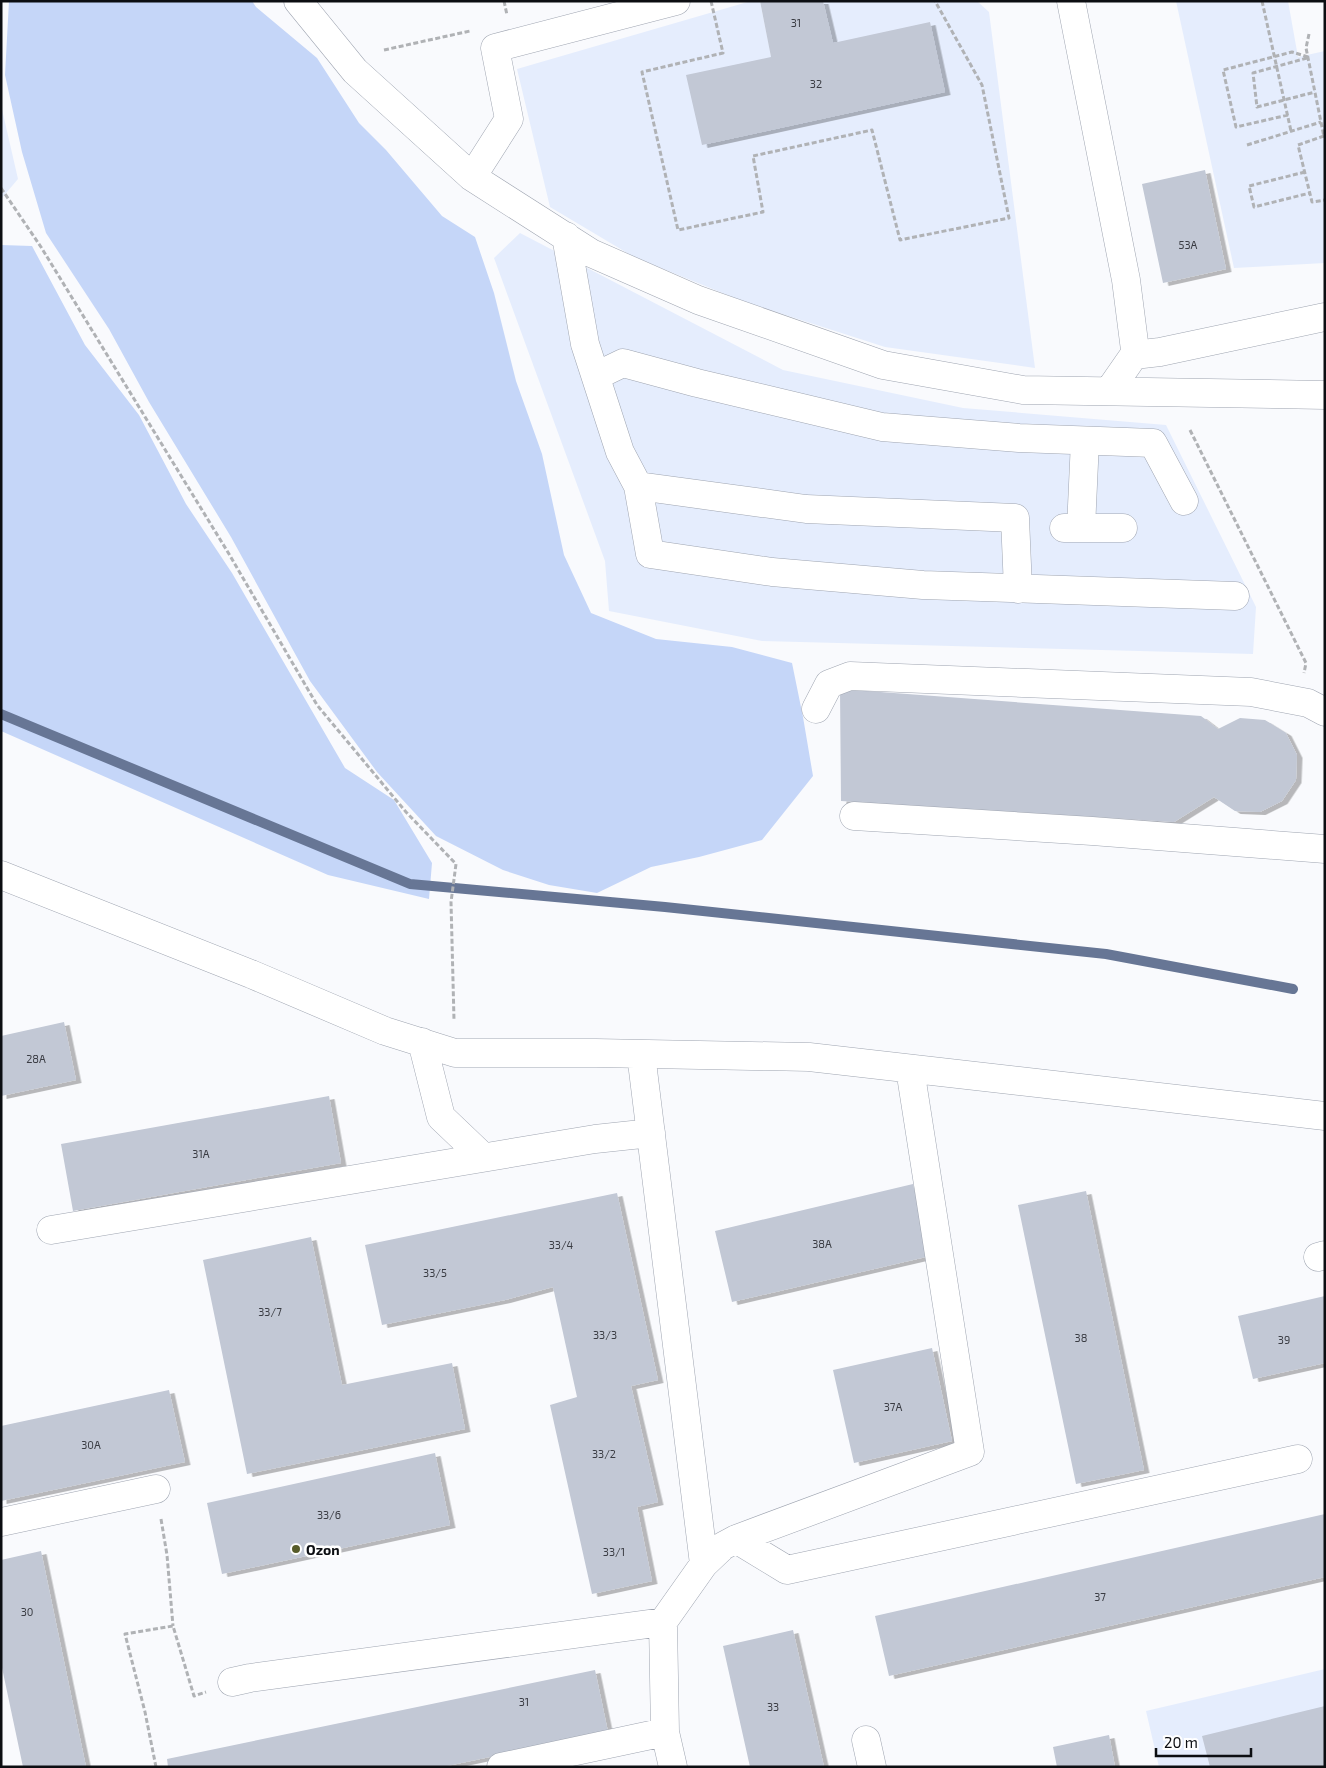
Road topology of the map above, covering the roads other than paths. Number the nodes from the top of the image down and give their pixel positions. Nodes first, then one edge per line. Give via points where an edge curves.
1 (298, 1) edge
2 (676, 1) edge
3 (1071, 1) edge
4 (472, 177) junction
5 (566, 236) junction
6 (1325, 317) edge
7 (1134, 355) junction
8 (596, 376) junction
9 (1108, 391) junction
10 (1325, 395) edge
11 (1085, 441) junction
12 (638, 486) junction
13 (1184, 501) dead end
14 (1123, 528) dead end
15 (1018, 589) junction
16 (1235, 596) dead end
17 (816, 709) dead end
18 (1325, 712) edge
19 (854, 816) dead end
20 (1325, 849) edge
21 (1, 875) edge
22 (422, 1042) junction
23 (641, 1054) junction
24 (910, 1069) junction
25 (1325, 1116) edge
26 (651, 1133) junction
27 (483, 1158) junction
28 (51, 1230) dead end
29 (1298, 1459) dead end
30 (156, 1489) road end
31 (1, 1522) edge
32 (736, 1539) junction
33 (704, 1564) junction
34 (663, 1622) junction
35 (241, 1680) road end
36 (664, 1732) junction
37 (866, 1740) dead end
38 (501, 1767) edge
39 (673, 1767) edge
40 (872, 1767) edge

1 - 4 street via 355,71
2 - 4 street via 495,48 509,119
3 - 7 street via 1126,280
4 - 5 street
5 - 8 street via 585,344
5 - 9 street via 592,252 698,300 883,366 1023,390
6 - 7 street
7 - 9 street
8 - 11 street via 623,363 882,427
8 - 12 street via 620,452
9 - 10 street
11 - 13 street via 1153,443
11 - 14 street via 1072,528
12 - 15 street via 650,554 772,572 923,586
12 - 15 street via 806,509 1015,518
15 - 16 street
17 - 18 street via 829,684 850,676 1251,692 1308,703
19 - 20 street
21 - 22 street
22 - 23 street via 456,1053
22 - 27 street via 441,1117
23 - 24 street via 809,1057
23 - 26 street
24 - 25 street
24 - 32 street via 970,1452
26 - 27 street
26 - 33 street
27 - 28 street
29 - 32 street via 787,1570
30 - 31 street
32 - 33 street
33 - 34 street
34 - 35 street
34 - 36 street
36 - 38 street
36 - 39 street
37 - 40 street

